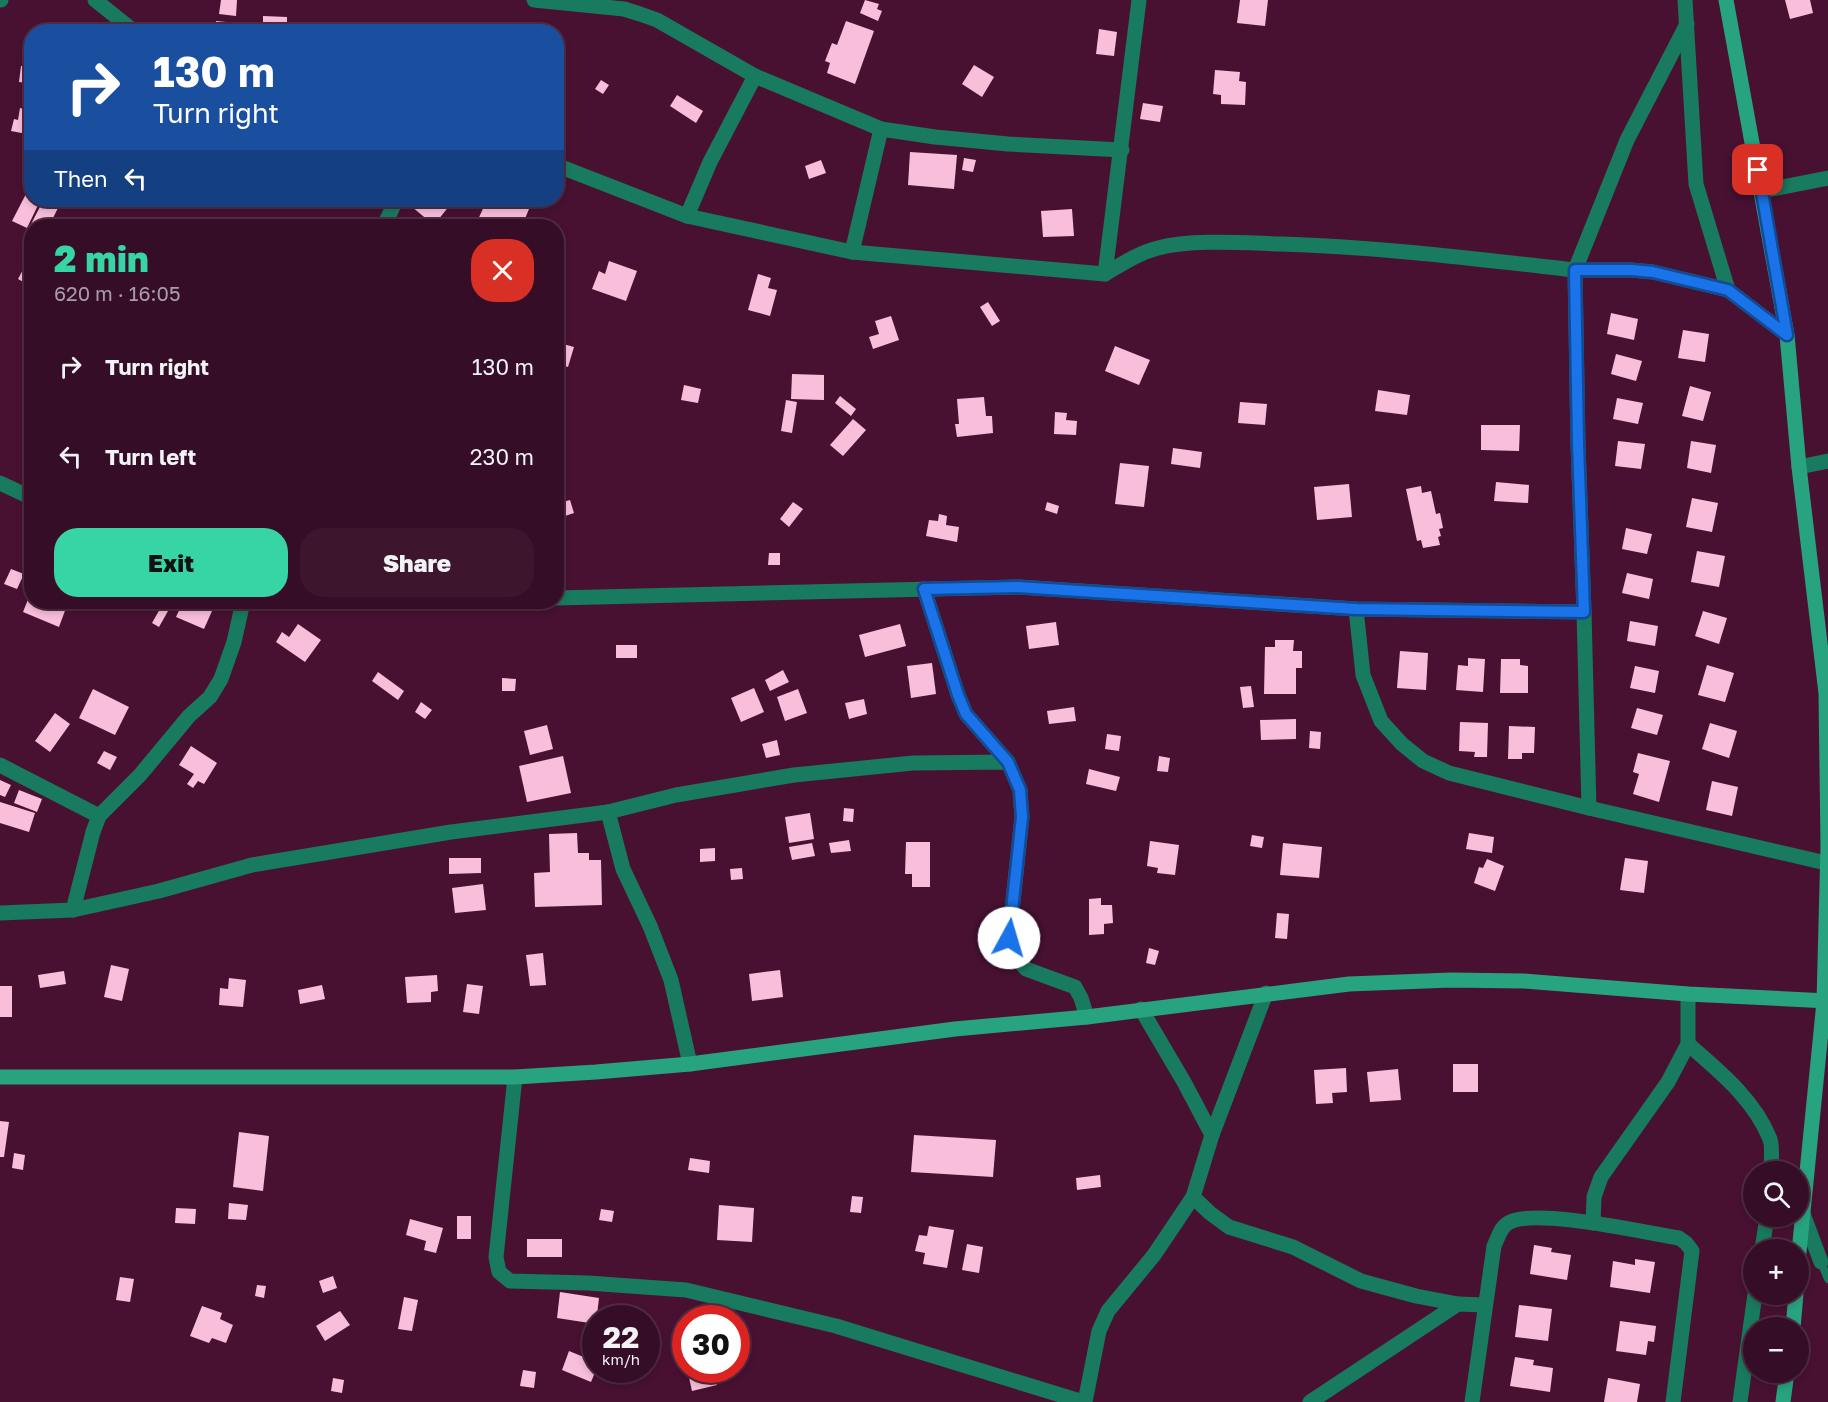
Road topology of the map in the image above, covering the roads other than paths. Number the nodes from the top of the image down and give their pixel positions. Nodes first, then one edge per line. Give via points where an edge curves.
1 (96, 0) edge
2 (534, 0) edge
3 (1139, 0) edge
4 (1685, 0) edge
5 (1726, 0) edge
6 (125, 24) edge
7 (1687, 24) junction
8 (755, 76) junction
9 (881, 129) junction
10 (1122, 150) junction
11 (564, 168) edge
12 (1828, 178) edge
13 (1762, 191) junction
14 (687, 216) junction
15 (852, 252) junction
16 (1575, 270) junction
17 (1105, 274) junction
18 (1728, 290) junction
19 (1787, 335) junction
20 (1828, 461) edge
21 (1799, 467) junction
22 (0, 483) edge
23 (24, 494) edge
24 (924, 589) junction
25 (564, 598) edge
26 (241, 609) edge
27 (1356, 609) junction
28 (1584, 612) junction
29 (1008, 762) junction
30 (0, 765) edge
31 (1589, 808) junction
32 (608, 812) junction
33 (99, 816) junction
34 (1828, 828) edge
35 (1826, 863) junction
36 (73, 910) junction
37 (0, 913) edge
38 (1266, 993) junction
39 (1688, 994) junction
40 (1826, 1002) edge
41 (1141, 1009) junction
42 (1087, 1017) junction
43 (1688, 1044) junction
44 (690, 1064) junction
45 (0, 1077) edge
46 (515, 1077) junction
47 (1212, 1135) junction
48 (1771, 1161) edge
49 (1809, 1161) edge
50 (1193, 1197) junction
51 (1593, 1223) junction
52 (1808, 1227) edge
53 (1821, 1262) joint
54 (1828, 1280) edge
55 (1458, 1304) junction
56 (1485, 1305) junction
57 (1753, 1305) edge
58 (1786, 1383) edge
59 (1084, 1402) edge
60 (1310, 1402) edge
61 (1472, 1402) edge
62 (1673, 1402) edge
63 (1740, 1402) edge
64 (1783, 1402) edge

1 - 6 street
2 - 8 street via 640,14
3 - 10 street
4 - 7 street
5 - 13 street
7 - 16 street via 1627,140
7 - 18 street via 1696,184
8 - 9 street
8 - 14 street
9 - 10 street via 998,143
9 - 15 street
10 - 17 street
11 - 14 street
12 - 13 street
13 - 19 street
14 - 15 street
15 - 17 street
16 - 17 street via 1392,249 1241,243 1159,248 1137,255
16 - 18 street via 1653,272
16 - 28 street
18 - 19 street
19 - 21 street
20 - 21 street
21 - 34 street via 1826,693
22 - 23 street
24 - 25 street
24 - 27 street via 1018,587
24 - 29 street via 966,714
26 - 33 street via 221,679 210,697
27 - 28 street
27 - 31 street via 1363,675 1381,721 1402,744 1423,761 1449,773
28 - 31 street
29 - 32 street via 913,763 794,776 676,795
29 - 42 street via 1020,790 1022,817 1009,938 1026,969 1075,987
30 - 33 street
31 - 35 street
32 - 36 street via 451,832 252,865
32 - 44 street via 623,869 671,980
33 - 36 street
34 - 35 street
35 - 40 street
36 - 37 street
38 - 39 street via 1349,984 1451,980 1523,981
38 - 41 street
38 - 47 street
39 - 40 street
39 - 43 street
40 - 49 street
41 - 42 street
41 - 47 street
42 - 44 street via 955,1029
43 - 48 street via 1727,1078 1755,1112 1771,1141
43 - 51 street via 1668,1082 1601,1177 1594,1197
44 - 46 street
45 - 46 street
46 - 59 street via 496,1257 499,1272 510,1281 686,1290 836,1326
47 - 50 street
50 - 55 street via 1229,1227 1293,1247 1361,1281
50 - 59 street via 1108,1311
51 - 56 street via 1561,1218 1510,1221 1494,1246
51 - 62 street via 1679,1238 1692,1251
52 - 53 street
53 - 54 lane
55 - 56 street
55 - 60 street
56 - 61 street
57 - 63 street
58 - 64 street

